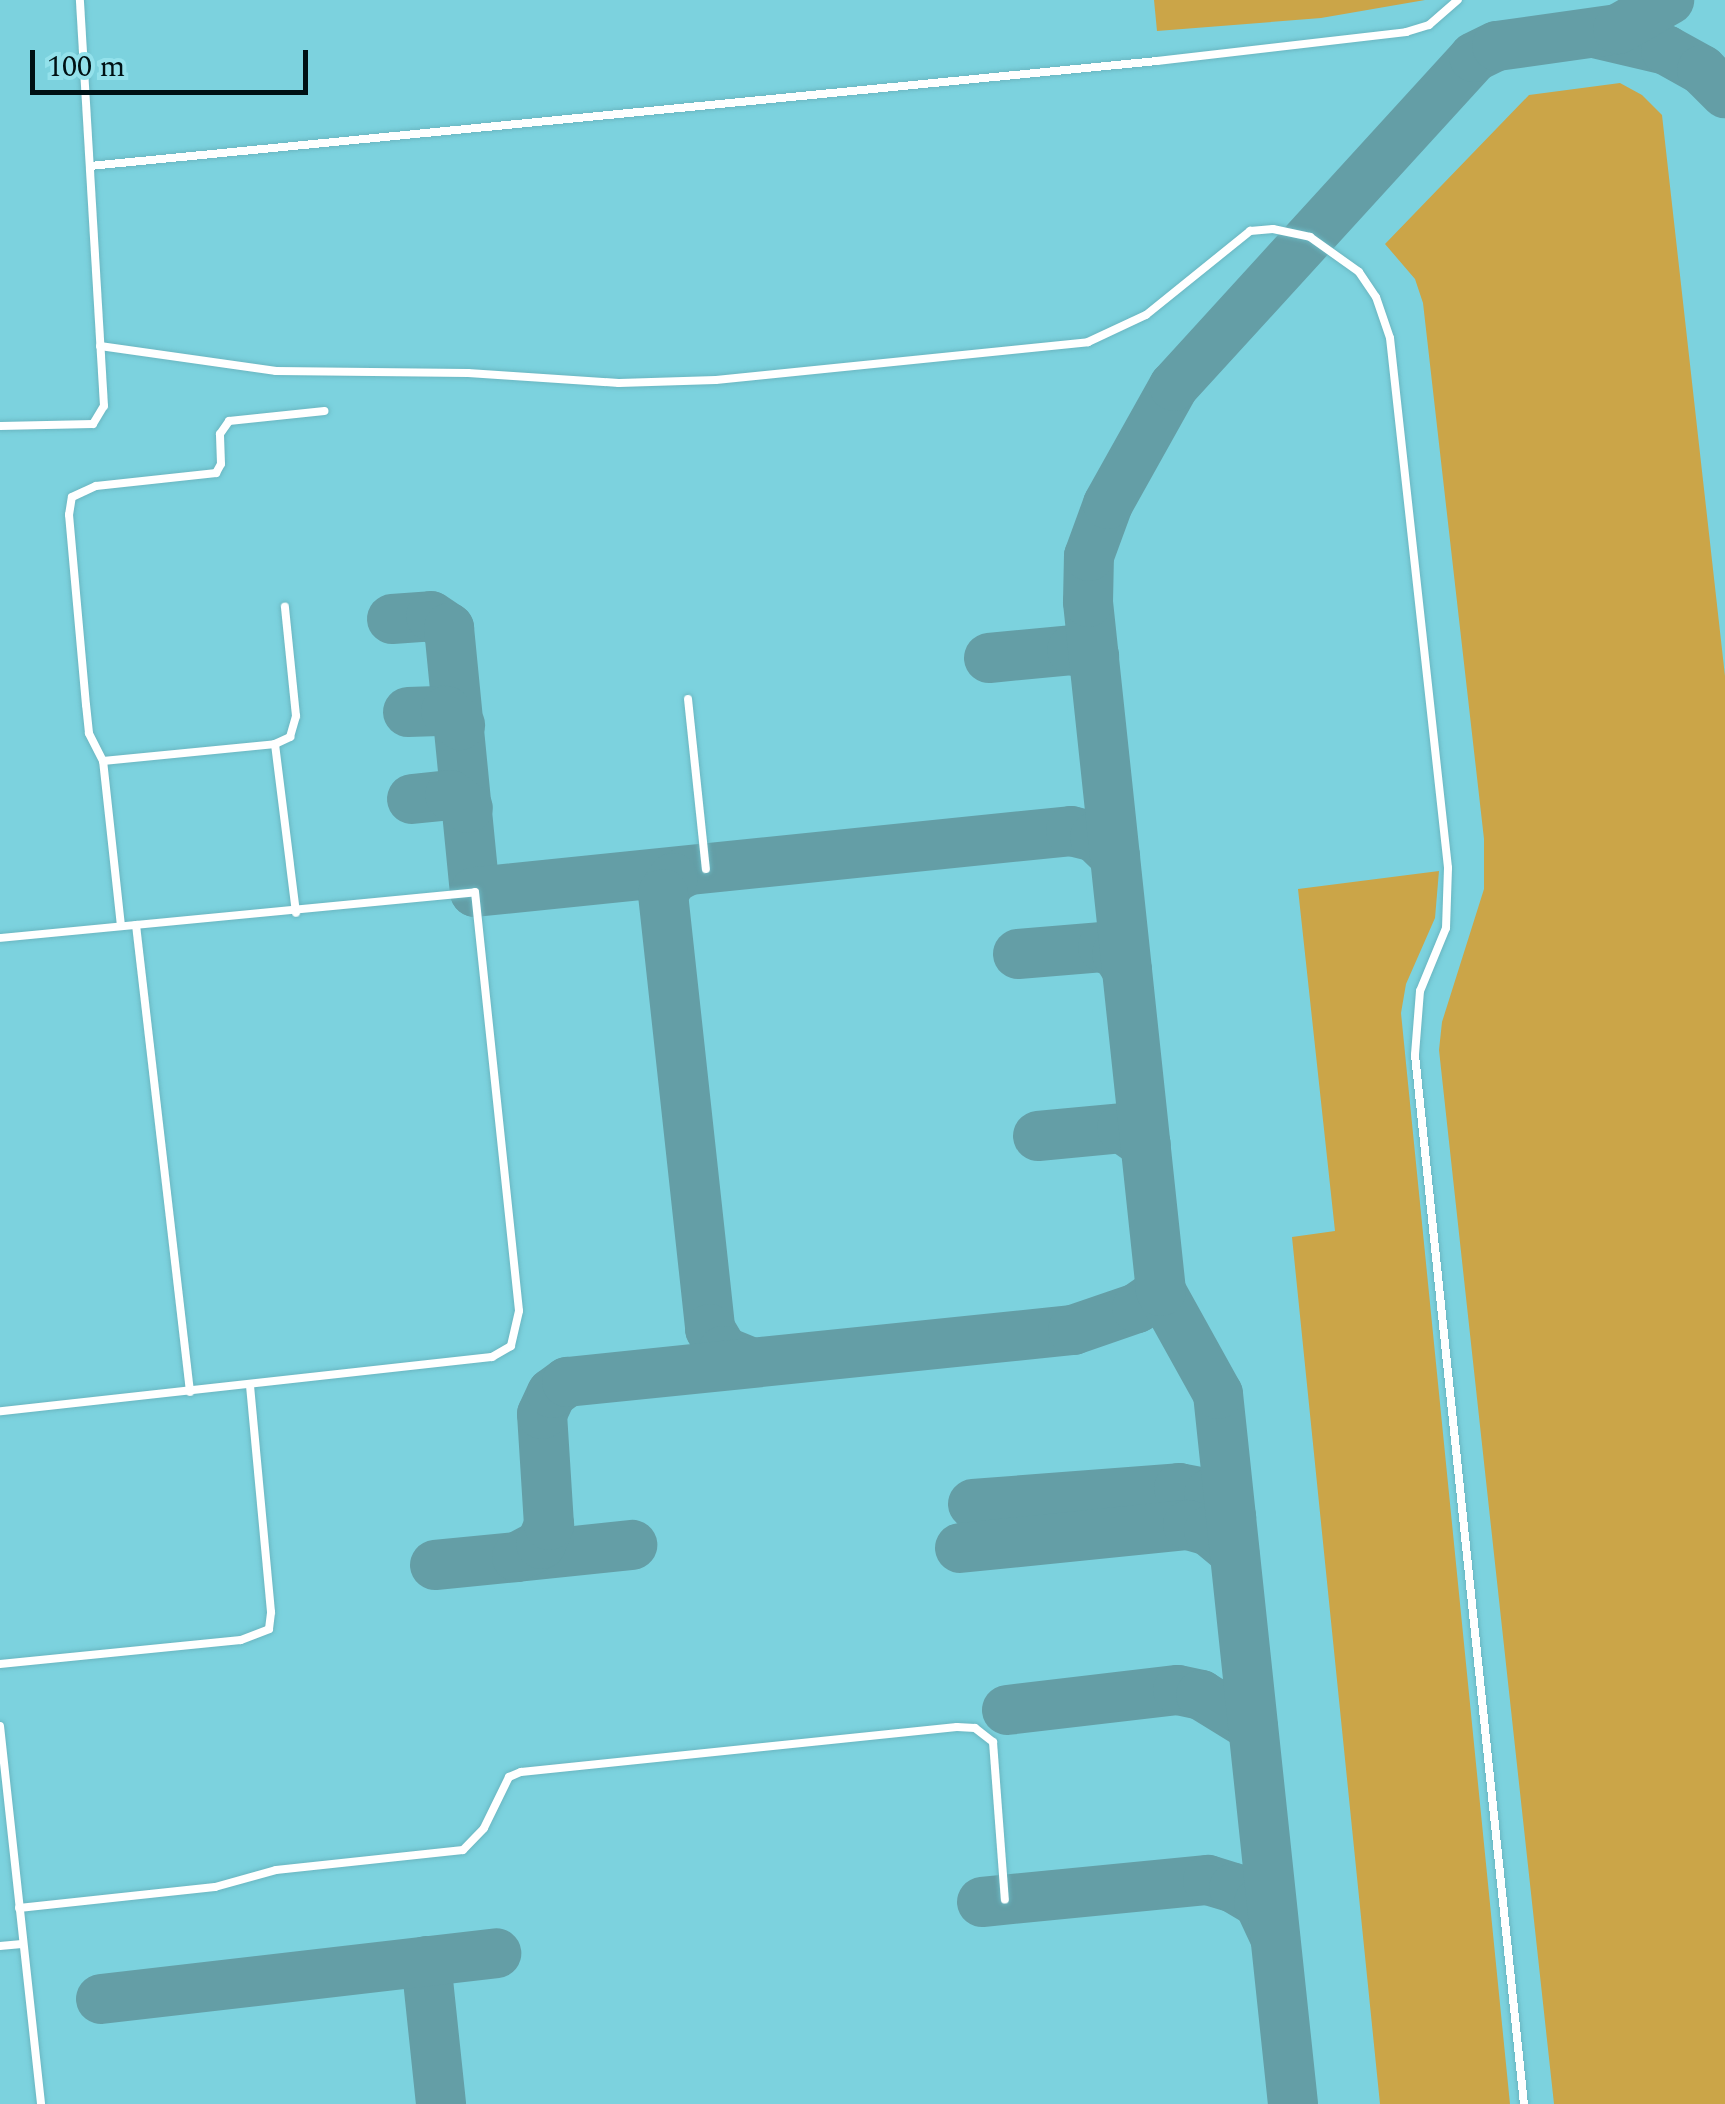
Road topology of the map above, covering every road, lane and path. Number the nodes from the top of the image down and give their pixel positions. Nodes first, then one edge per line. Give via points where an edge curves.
1 (80, 0) edge
2 (1458, 0) edge
3 (90, 166) junction
4 (100, 346) junction
5 (324, 411) dead end
6 (0, 426) edge
7 (286, 607) dead end
8 (688, 699) dead end
9 (275, 744) junction
10 (103, 762) junction
11 (706, 869) dead end
12 (296, 913) junction
13 (136, 924) junction
14 (121, 926) junction
15 (0, 938) edge
16 (250, 1386) junction
17 (190, 1392) junction
18 (0, 1410) edge
19 (0, 1664) edge
20 (0, 1726) edge
21 (1004, 1900) dead end
22 (20, 1908) junction
23 (22, 1944) junction
24 (0, 1946) edge
25 (41, 2104) edge
26 (1524, 2104) edge

1 - 3 lane
2 - 3 lane via 1429,25 1406,32
3 - 4 lane
4 - 6 lane via 106,396 98,422
4 - 26 lane via 276,371 716,380 1108,336 1167,300 1250,231 1310,237 1359,272 1390,338 1448,868 1446,928 1420,990 1415,1055
5 - 10 lane via 229,421 220,434 222,464 216,473 96,486 72,496 89,734
7 - 9 lane via 296,725 290,738
8 - 11 lane
9 - 10 lane
9 - 12 lane
10 - 14 lane
12 - 13 lane
12 - 16 lane via 474,892 518,1325 511,1346 492,1357
13 - 14 lane
13 - 17 lane
14 - 15 lane
16 - 17 lane
16 - 19 lane via 269,1629 241,1640
17 - 18 lane
20 - 22 lane
21 - 22 lane via 993,1742 975,1728 957,1727 521,1772 510,1777 484,1828 463,1850
22 - 23 lane
23 - 24 lane
23 - 25 lane

